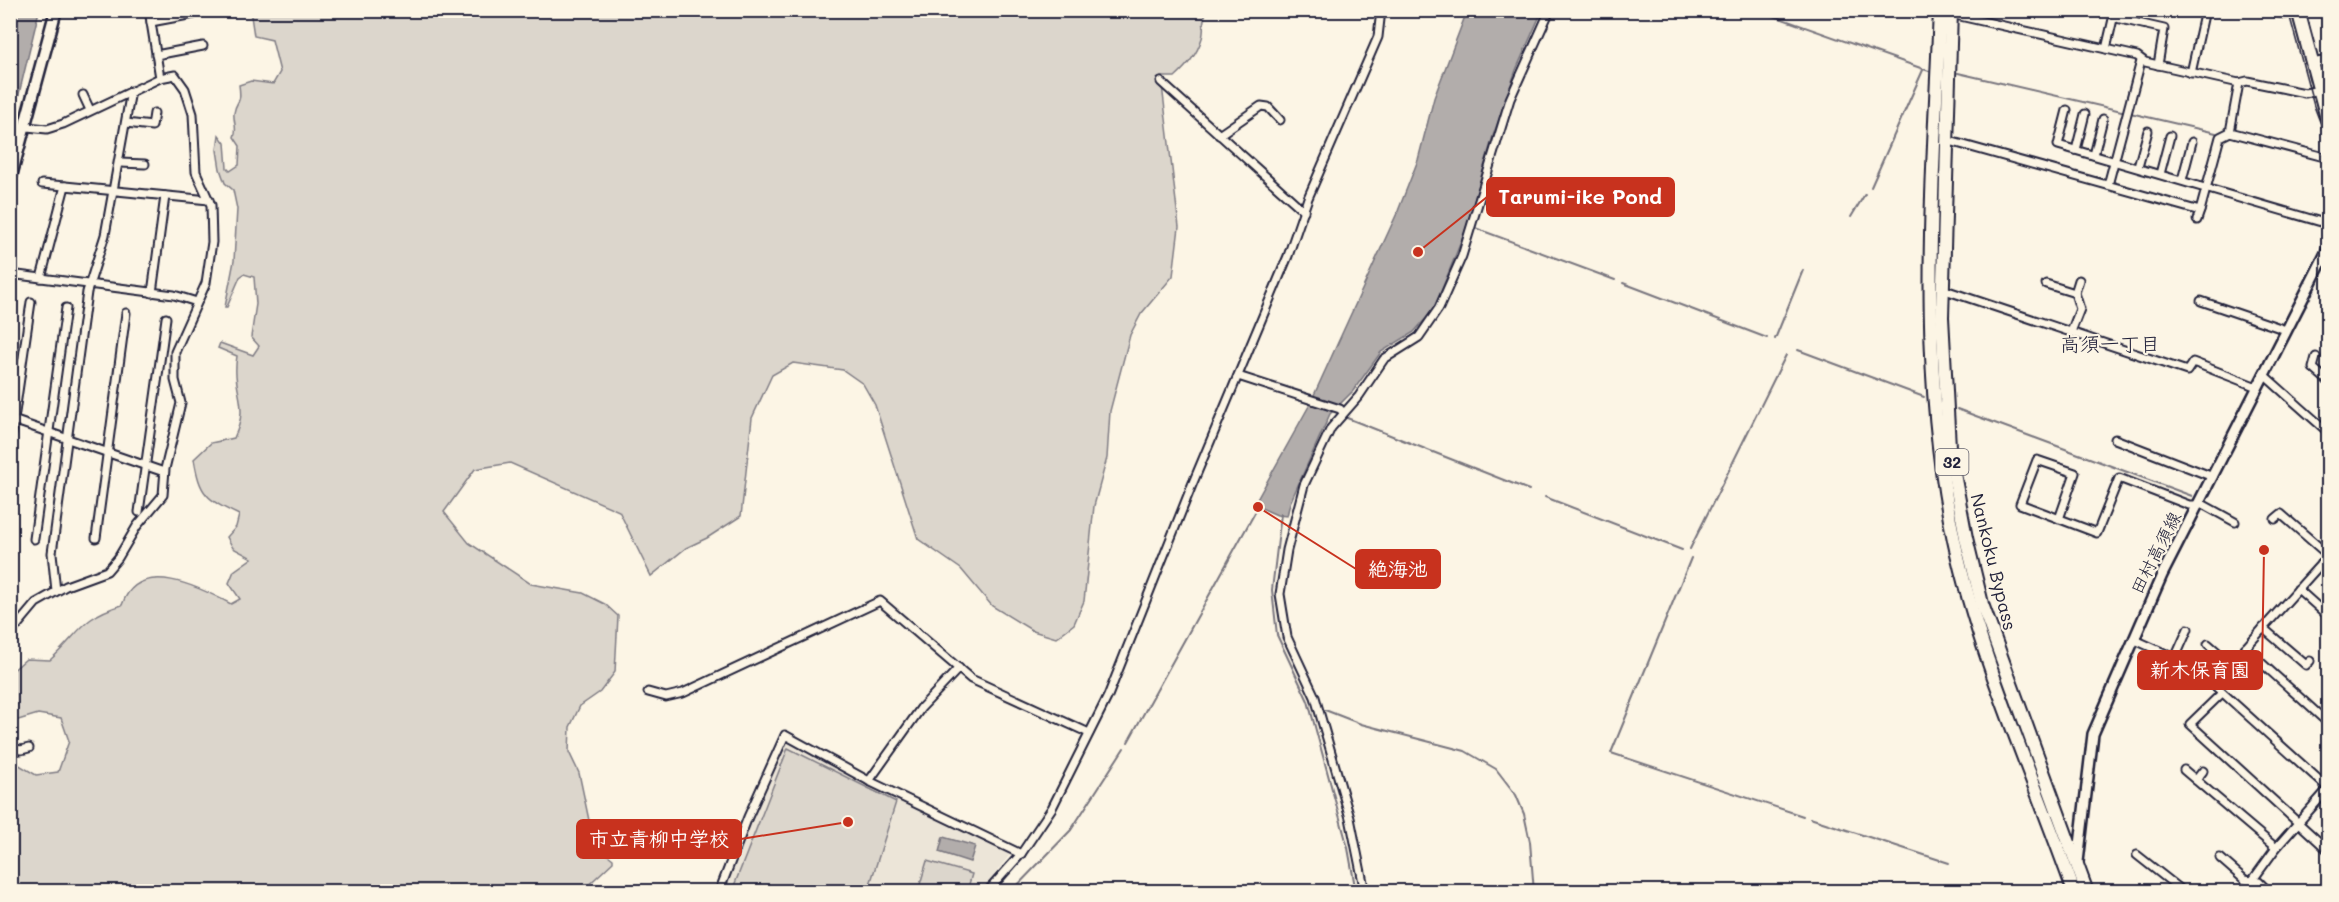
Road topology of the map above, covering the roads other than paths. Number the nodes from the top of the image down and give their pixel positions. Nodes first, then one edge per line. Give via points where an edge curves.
1 (56, 10) edge
2 (149, 10) edge
3 (194, 10) edge
4 (1381, 10) edge
5 (1550, 10) edge
6 (2205, 10) edge
7 (2265, 10) edge
8 (2298, 11) edge
9 (1947, 12) edge
10 (151, 22) junction
11 (203, 46) dead end
12 (2106, 49) junction
13 (156, 55) junction
14 (2328, 60) edge
15 (2141, 61) junction
16 (2312, 63) junction
17 (2158, 65) junction
18 (2191, 73) junction
19 (160, 78) junction
20 (1161, 82) dead end
21 (2239, 83) junction
22 (2320, 90) junction
23 (131, 92) junction
24 (83, 95) dead end
25 (90, 110) junction
26 (2067, 110) dead end
27 (154, 113) dead end
28 (2085, 114) dead end
29 (2103, 119) dead end
30 (1280, 120) dead end
31 (2328, 122) edge
32 (126, 123) junction
33 (27, 127) junction
34 (2148, 131) dead end
35 (2230, 132) junction
36 (1219, 135) junction
37 (2170, 136) dead end
38 (1946, 140) junction
39 (2193, 142) dead end
40 (2076, 150) junction
41 (2094, 155) junction
42 (2328, 158) edge
43 (2114, 160) junction
44 (120, 163) junction
45 (145, 164) dead end
46 (2138, 167) junction
47 (2160, 174) junction
48 (10, 180) edge
49 (2182, 180) junction
50 (42, 184) dead end
51 (2108, 185) junction
52 (65, 186) junction
53 (2206, 187) junction
54 (114, 191) junction
55 (165, 196) junction
56 (209, 200) junction
57 (1304, 211) junction
58 (2200, 211) junction
59 (2197, 220) dead end
60 (2328, 224) edge
61 (2328, 249) edge
62 (10, 274) edge
63 (42, 278) junction
64 (2079, 280) dead end
65 (89, 284) junction
66 (2046, 284) dead end
67 (1942, 289) junction
68 (152, 293) junction
69 (2075, 293) junction
70 (2200, 301) dead end
71 (31, 302) dead end
72 (197, 302) junction
73 (66, 308) dead end
74 (126, 313) dead end
75 (166, 318) dead end
76 (2286, 330) junction
77 (2071, 332) junction
78 (2316, 357) dead end
79 (2263, 374) junction
80 (1238, 376) junction
81 (2328, 381) edge
82 (2257, 387) junction
83 (1341, 410) junction
84 (12, 420) edge
85 (48, 432) junction
86 (2328, 432) edge
87 (68, 439) junction
88 (2115, 439) dead end
89 (10, 447) edge
90 (107, 453) junction
91 (145, 466) junction
92 (164, 472) junction
93 (2213, 477) junction
94 (2199, 505) junction
95 (139, 512) dead end
96 (2059, 519) junction
97 (2275, 519) dead end
98 (2235, 522) dead end
99 (34, 538) dead end
100 (96, 538) dead end
101 (2328, 555) edge
102 (2321, 563) junction
103 (2328, 570) edge
104 (2298, 589) junction
105 (56, 591) junction
106 (2328, 616) edge
107 (2263, 628) junction
108 (2188, 629) dead end
109 (12, 630) edge
110 (2133, 639) junction
111 (2208, 644) dead end
112 (2245, 648) junction
113 (2175, 658) junction
114 (2310, 661) dead end
115 (2231, 664) junction
116 (959, 668) junction
117 (2213, 684) junction
118 (648, 692) dead end
119 (2222, 693) junction
120 (2328, 723) edge
121 (1089, 733) junction
122 (10, 748) edge
123 (29, 748) dead end
124 (2184, 770) dead end
125 (2204, 771) dead end
126 (2196, 780) junction
127 (870, 781) junction
128 (2328, 788) edge
129 (2298, 824) junction
130 (2276, 848) junction
131 (2328, 850) edge
132 (1021, 854) junction
133 (2137, 855) dead end
134 (2220, 858) dead end
135 (2078, 869) junction
136 (2252, 881) junction
137 (2174, 888) edge
138 (719, 891) edge
139 (987, 891) edge
140 (1365, 891) edge
141 (2075, 891) edge
142 (2087, 891) edge
143 (2184, 891) edge
144 (2244, 891) edge
145 (2269, 891) edge

1 - 33 main road
2 - 10 street
3 - 10 street via 194,14
4 - 57 street via 1378,37
5 - 83 street via 1510,99 1462,256 1439,308 1419,337 1384,359 1359,396
6 - 18 street
7 - 8 street via 2285,14
8 - 16 highway
9 - 12 street
9 - 38 highway, Nankoku Bypass / 32
9 - 141 highway, Nankoku Bypass / 32 via 1930,315 1934,406 1942,470 1955,543 1981,640
10 - 13 street
11 - 13 street
12 - 15 street via 2137,56
12 - 17 street via 2113,19 2164,29
13 - 19 street
14 - 16 street
15 - 17 street
15 - 43 street
16 - 22 highway
17 - 18 street
18 - 21 street
19 - 23 street
19 - 56 street via 175,75 185,88 193,118 196,172
20 - 36 street
21 - 22 street via 2247,81 2305,93
21 - 35 street
22 - 31 highway
23 - 25 street
23 - 32 street
24 - 25 street
25 - 33 street via 47,129
26 - 40 street via 2058,145
27 - 32 street via 152,126
28 - 40 street
29 - 41 street
30 - 36 street via 1268,107 1261,106
32 - 44 street
33 - 48 main road
34 - 46 street
35 - 42 street
35 - 53 street via 2220,137
36 - 57 street
37 - 47 street
38 - 51 street
38 - 67 highway, Nankoku Bypass / 32
39 - 49 street
40 - 41 street
41 - 43 street
43 - 46 street
43 - 51 street
44 - 45 street
44 - 54 street
46 - 47 street
47 - 49 street
49 - 53 street
50 - 52 street
51 - 58 street
52 - 54 street
52 - 63 street
53 - 58 street
53 - 60 street
54 - 55 street
54 - 65 street
55 - 56 street
55 - 68 street
56 - 72 street via 210,263
57 - 80 street
58 - 59 street
61 - 76 main road, 田村高須線
62 - 63 street
63 - 65 street
64 - 69 street
65 - 68 street
65 - 87 street
66 - 69 street
67 - 77 street
67 - 135 highway, Nankoku Bypass / 32 via 1945,413 1966,538 1992,637
68 - 72 street
69 - 77 street via 2080,309
70 - 76 street
71 - 84 street
72 - 92 street via 175,352 175,380 181,403
73 - 85 street
74 - 90 street
75 - 91 street
76 - 79 main road, 田村高須線
77 - 82 street via 2187,371 2193,362
78 - 81 street via 2313,368
79 - 82 main road, 田村高須線
79 - 86 street
80 - 83 street
80 - 121 street via 1108,696
82 - 93 main road, 田村高須線
83 - 140 street via 1304,485 1280,594 1287,637 1315,697
84 - 85 street
84 - 89 street
85 - 87 street
85 - 99 street
87 - 90 street
87 - 105 street via 52,553
88 - 93 street
90 - 91 street
90 - 100 street
91 - 92 street
91 - 95 street
92 - 105 street via 162,498 137,526 110,567
93 - 94 main road, 田村高須線
94 - 96 street via 2188,505 2119,478 2097,533
94 - 98 street
94 - 110 main road, 田村高須線
96 - 96 street via 2020,504 2037,460 2075,473
97 - 101 street via 2281,514 2302,537
101 - 102 street
102 - 103 street
102 - 104 street
104 - 106 street
104 - 107 street
105 - 109 street via 36,603
107 - 112 street
107 - 114 street via 2306,665
108 - 113 street
110 - 113 street
110 - 135 main road, 田村高須線 via 2093,734
111 - 115 street
112 - 115 street
112 - 120 street
113 - 117 street via 2193,666
115 - 117 street
116 - 118 street via 880,601 691,690 666,697
116 - 121 street via 971,679
116 - 127 street via 921,708
117 - 119 street
119 - 128 street
119 - 129 street via 2190,724
121 - 132 street via 1052,808
122 - 123 street
124 - 126 street
125 - 126 street
126 - 130 street
127 - 132 street
127 - 138 street via 785,735
128 - 129 street
129 - 130 street
129 - 131 street
130 - 136 street
132 - 139 street
133 - 137 street
134 - 136 street via 2245,880
135 - 141 main road, 田村高須線
135 - 142 highway, Nankoku Bypass / 32
136 - 144 street
136 - 145 street
137 - 143 street

